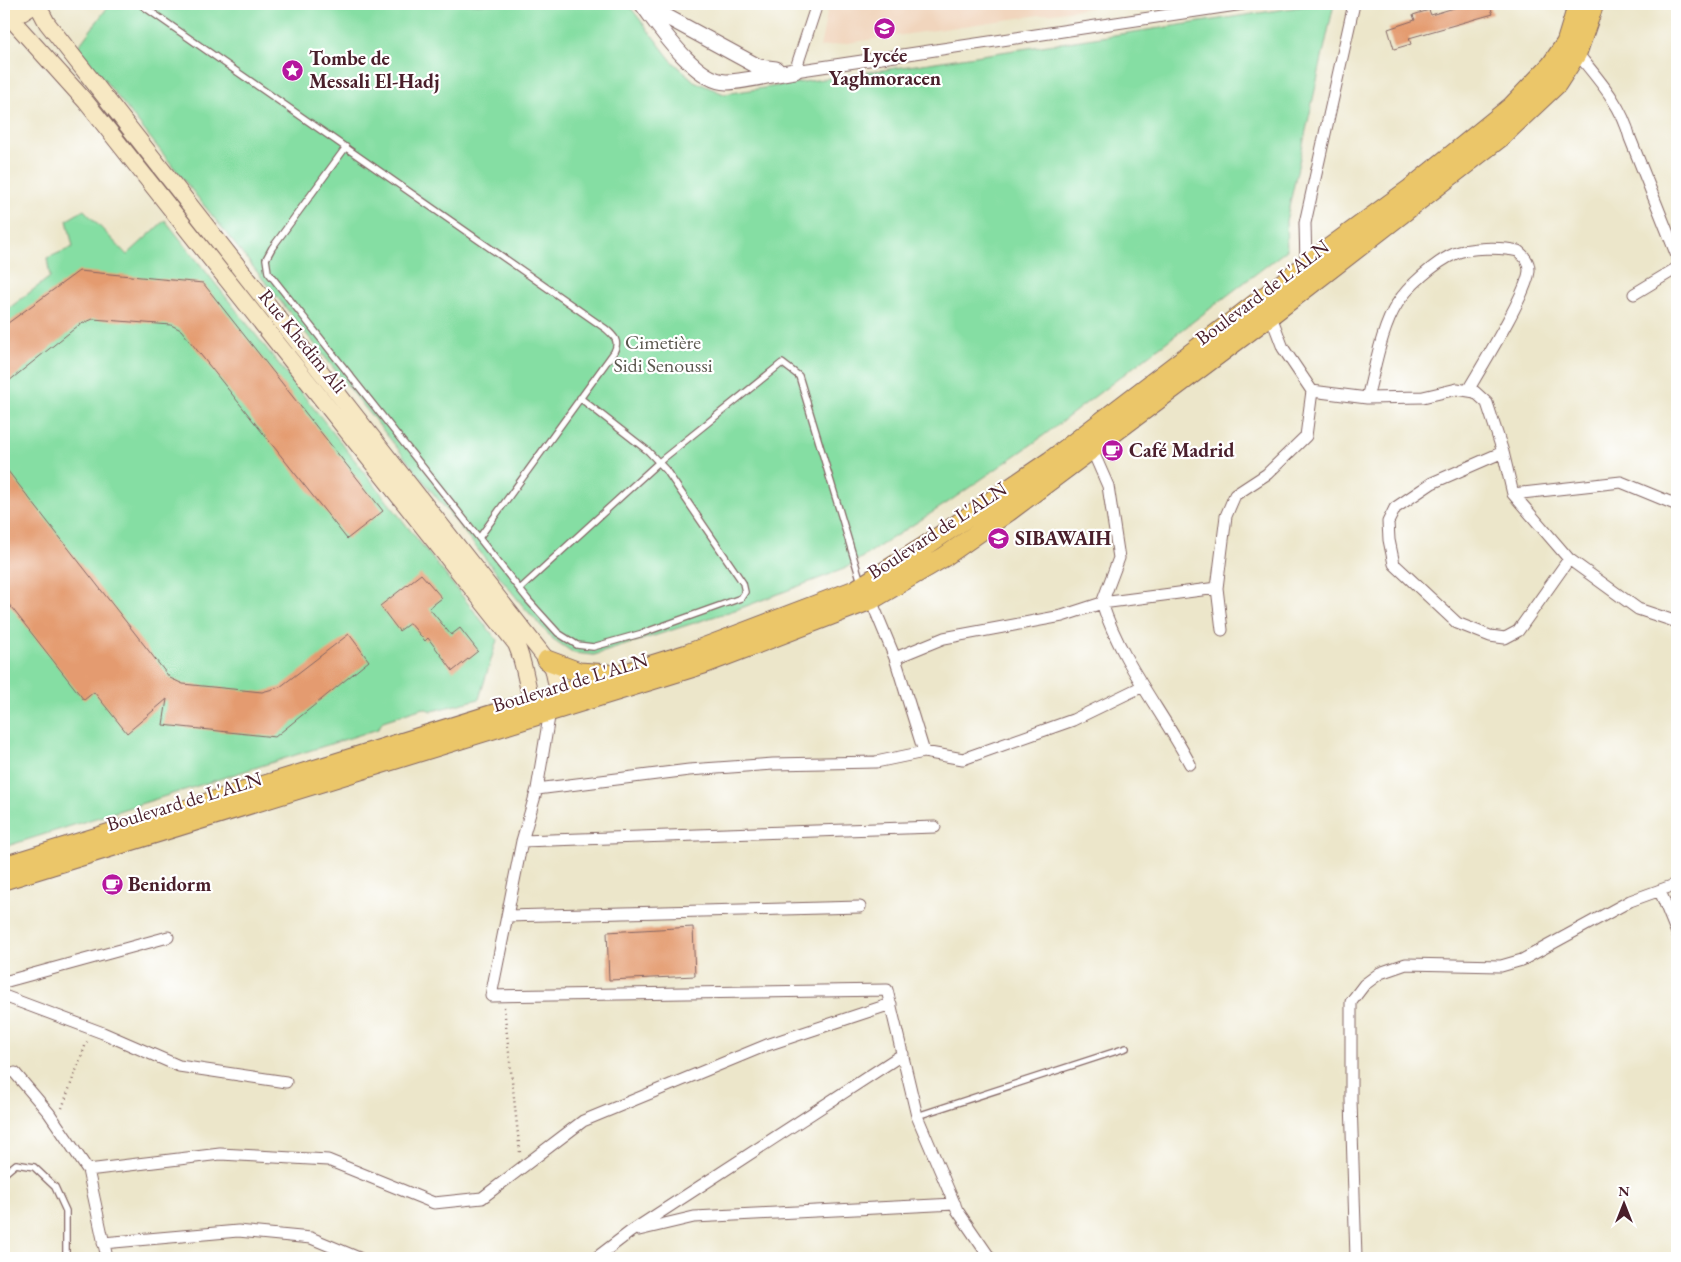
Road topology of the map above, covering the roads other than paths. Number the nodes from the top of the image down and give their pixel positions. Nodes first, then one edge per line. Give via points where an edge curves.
1 (36, 4) edge
2 (140, 4) edge
3 (643, 4) edge
4 (817, 4) edge
5 (1244, 4) edge
6 (1354, 4) edge
7 (1578, 4) edge
8 (1594, 4) edge
9 (660, 8) edge
10 (4, 10) edge
11 (1577, 53) junction
12 (795, 70) junction
13 (346, 147) junction
14 (1677, 256) edge
15 (1306, 265) junction
16 (1677, 268) edge
17 (1634, 294) dead end
18 (1267, 307) junction
19 (1468, 390) junction
20 (1312, 391) junction
21 (580, 398) junction
22 (1367, 398) junction
23 (1088, 442) junction
24 (1503, 452) junction
25 (659, 462) junction
26 (1513, 494) junction
27 (1677, 505) edge
28 (479, 538) junction
29 (1568, 559) junction
30 (1217, 588) junction
31 (520, 589) junction
32 (867, 593) junction
33 (1102, 604) junction
34 (1677, 622) edge
35 (1222, 630) dead end
36 (895, 658) junction
37 (547, 660) junction
38 (622, 674) junction
39 (1143, 686) junction
40 (547, 706) junction
41 (460, 732) junction
42 (924, 752) junction
43 (1190, 764) dead end
44 (537, 789) junction
45 (935, 827) dead end
46 (522, 840) junction
47 (4, 866) edge
48 (4, 880) edge
49 (1677, 884) edge
50 (1660, 891) junction
51 (860, 907) dead end
52 (507, 916) junction
53 (1677, 933) edge
54 (168, 937) dead end
55 (4, 982) edge
56 (4, 996) edge
57 (891, 1004) junction
58 (1126, 1048) dead end
59 (903, 1054) junction
60 (15, 1073) dead end
61 (286, 1082) dead end
62 (917, 1116) junction
63 (88, 1170) junction
64 (4, 1174) edge
65 (955, 1204) junction
66 (630, 1232) junction
67 (104, 1243) junction
68 (66, 1258) edge
69 (107, 1258) edge
70 (359, 1258) edge
71 (596, 1258) edge
72 (990, 1258) edge
73 (1356, 1258) edge

1 - 10 main road via 22,14
1 - 37 main road, Rue Khedim Ali via 53,31
2 - 13 lane
3 - 9 street
3 - 12 street via 679,52 700,72 725,82
4 - 12 street
5 - 12 street
6 - 15 street via 1305,223
7 - 15 main road, Boulevard de L'ALN via 1566,43 1552,65 1511,107 1410,189
8 - 11 main road, Boulevard de L'ALN
9 - 12 street via 759,67
10 - 40 main road, Rue Khedim Ali via 93,110 516,644 525,668
11 - 14 street via 1610,95 1626,123
11 - 18 main road, Boulevard de L'ALN via 1558,84 1501,137
13 - 21 lane via 616,338 614,352
13 - 28 lane via 272,248 266,259 268,272
15 - 18 main road, Boulevard de L'ALN
16 - 17 street
18 - 20 street via 1283,348
18 - 23 main road, Boulevard de L'ALN
19 - 22 street via 1457,389 1423,397
19 - 22 street via 1518,299 1529,272 1529,264 1518,250 1482,249 1454,253 1414,283 1397,303 1388,322
19 - 24 street via 1476,392 1487,403
20 - 22 street
20 - 30 street via 1306,436 1267,474 1234,495 1226,516
21 - 25 lane
21 - 28 lane
23 - 32 main road, Boulevard de L'ALN via 961,522
23 - 33 street via 1108,486 1119,558
24 - 26 street
24 - 29 street via 1432,483 1394,508 1388,522 1394,564 1457,623 1490,636 1505,638 1518,631
25 - 31 lane
25 - 31 lane via 743,583 745,592 741,598 593,647 576,645 558,633
25 - 32 lane via 782,363 799,376
26 - 27 street via 1621,482
26 - 29 street
28 - 31 lane
29 - 34 street via 1638,609
30 - 33 street
30 - 35 street
32 - 36 street
32 - 38 main road, Boulevard de L'ALN
32 - 40 main road, Boulevard de L'ALN via 704,664
33 - 36 street via 1062,616 944,638
33 - 39 street
36 - 42 street
37 - 38 main road via 579,672
37 - 40 main road, Rue Khedim Ali via 555,676
38 - 40 main road, Boulevard de L'ALN
39 - 42 street via 1073,720 963,759
39 - 43 street
40 - 41 main road, Boulevard de L'ALN
40 - 44 street
41 - 47 main road, Boulevard de L'ALN
41 - 48 main road, Boulevard de L'ALN
42 - 44 street via 876,762 772,764
44 - 46 street
45 - 46 street
46 - 52 street
49 - 50 street
50 - 53 street
50 - 73 street via 1630,901 1515,962 1501,966 1406,964 1380,973 1364,985 1351,1002
51 - 52 street
52 - 57 street via 491,996 887,990
54 - 55 street
56 - 61 street via 91,1028 179,1066
57 - 59 street
57 - 63 street via 767,1045 583,1122 482,1198 434,1203 328,1160 220,1154
58 - 62 lane
59 - 62 street
59 - 66 street
60 - 63 street via 57,1124
62 - 65 street
63 - 67 street
64 - 68 lane via 16,1164 34,1167 55,1187 66,1211
65 - 66 street via 694,1217
65 - 72 street
66 - 71 street
67 - 69 street
67 - 70 street via 238,1231 311,1238

